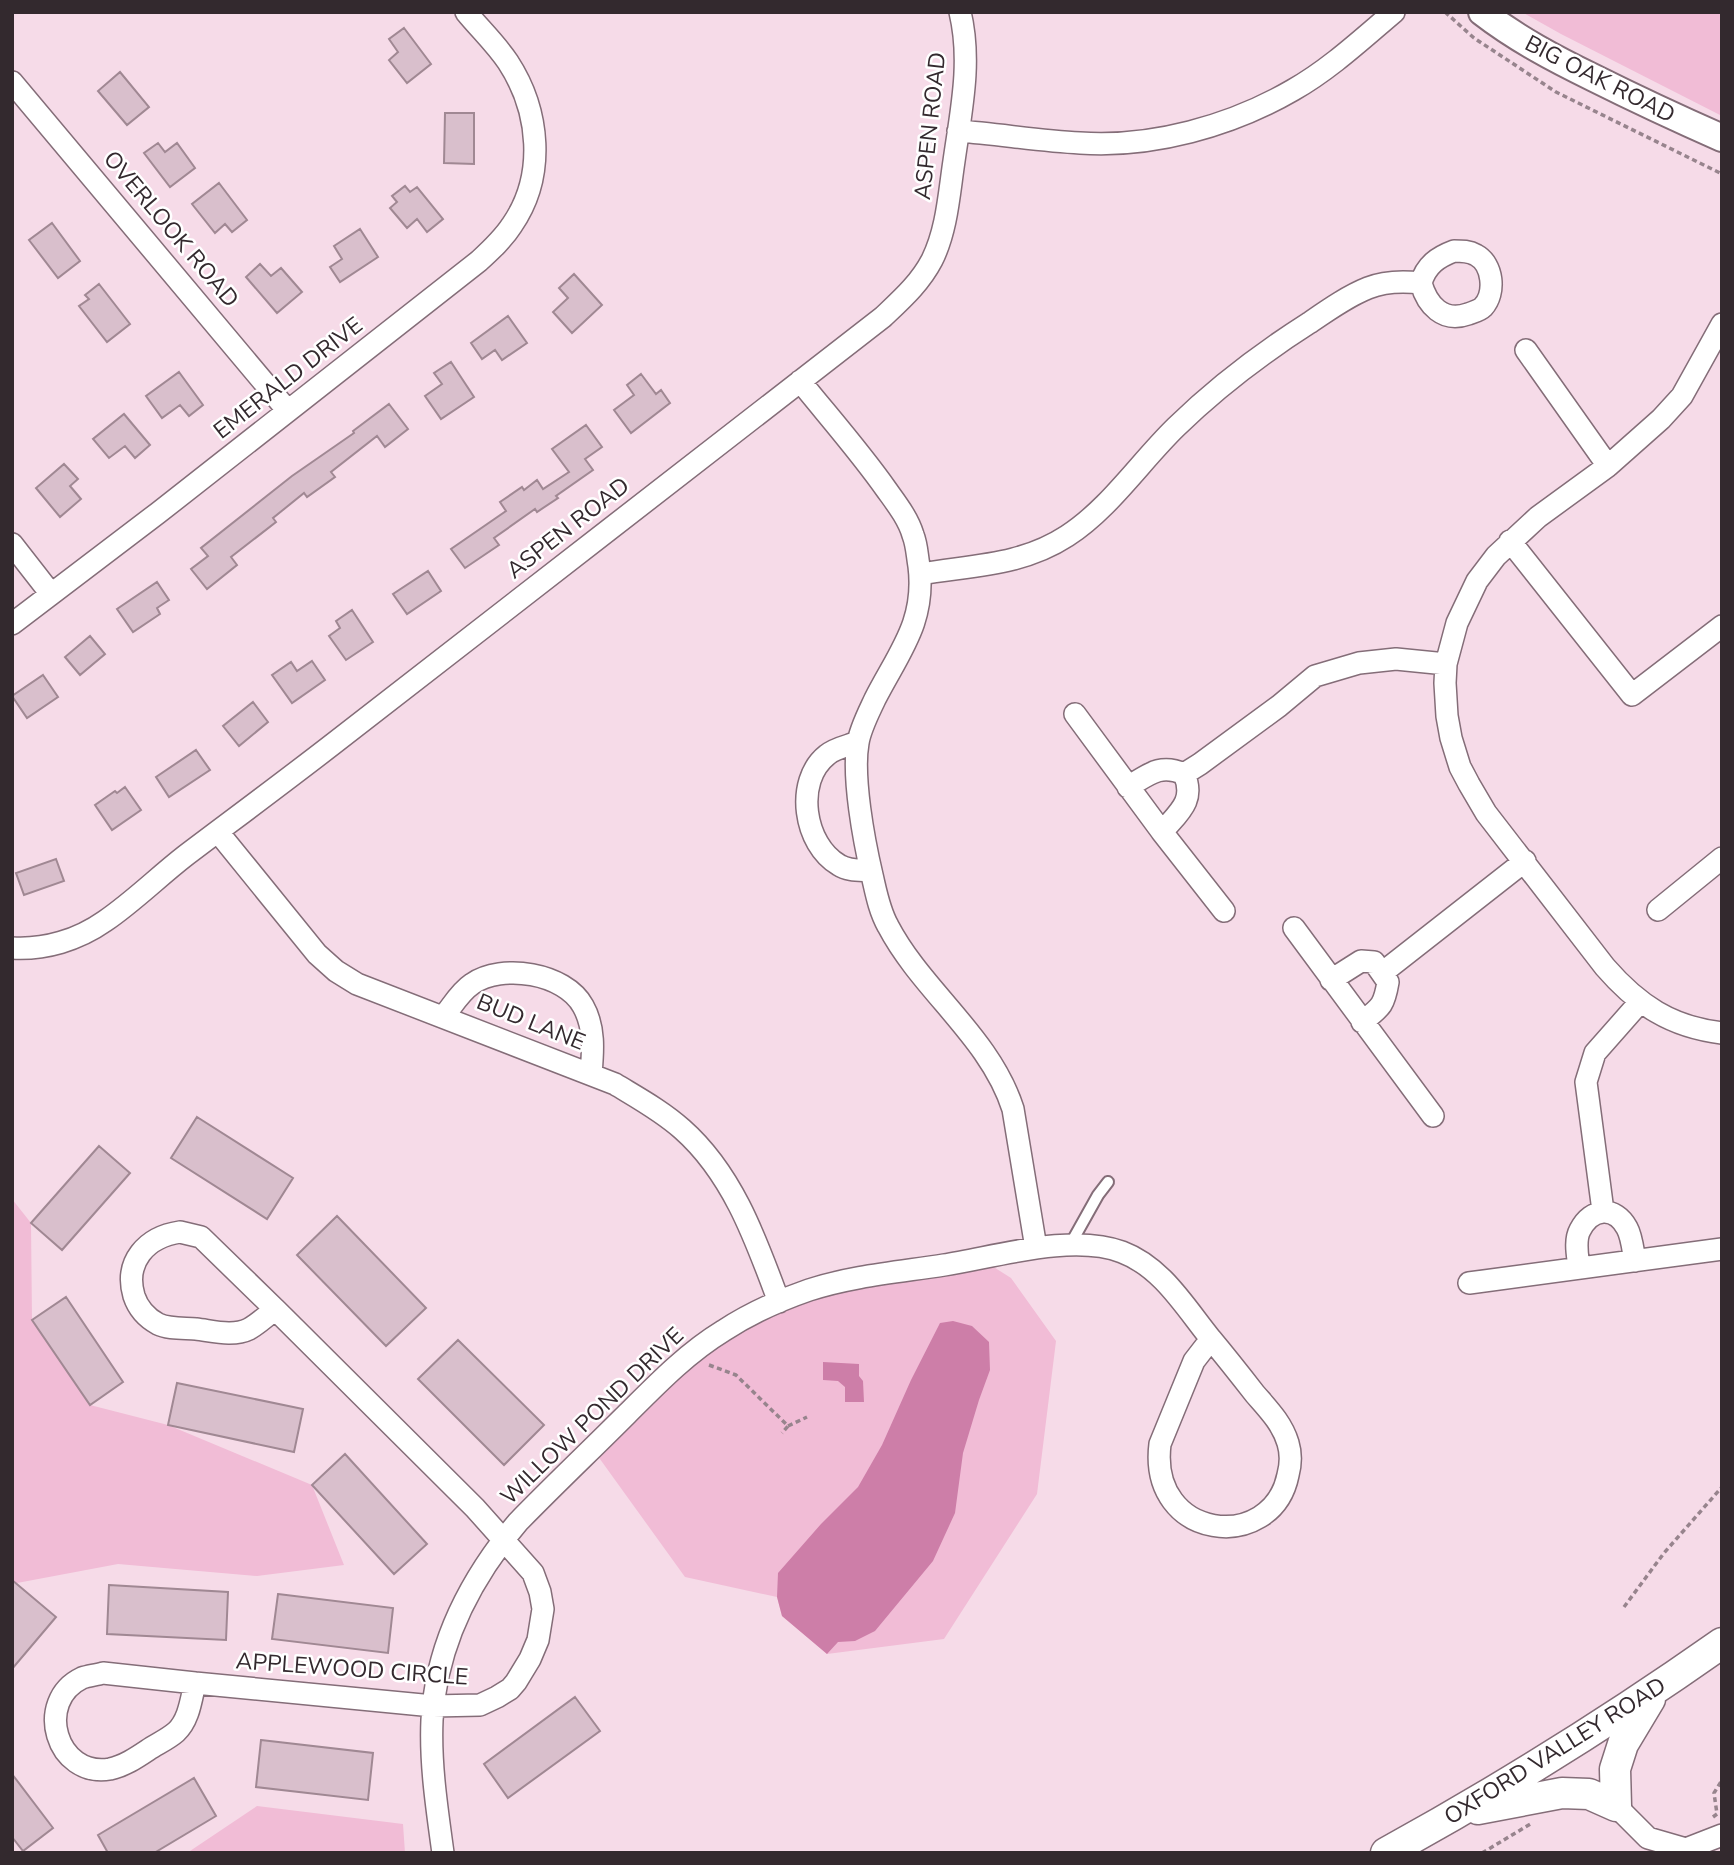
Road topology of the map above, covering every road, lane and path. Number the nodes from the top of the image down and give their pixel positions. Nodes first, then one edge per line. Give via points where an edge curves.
1 (466, 12) edge
2 (960, 12) edge
3 (1394, 12) edge
4 (1445, 12) edge
5 (1482, 12) edge
6 (12, 82) edge
7 (958, 131) junction
8 (1722, 138) edge
9 (1722, 174) edge
10 (1421, 283) dead end
11 (1719, 338) edge
12 (1526, 350) dead end
13 (800, 381) junction
14 (288, 411) junction
15 (1608, 466) junction
16 (1510, 541) junction
17 (12, 544) edge
18 (920, 574) junction
19 (51, 594) junction
20 (12, 624) edge
21 (1722, 626) edge
22 (1446, 664) junction
23 (1074, 714) dead end
24 (858, 743) junction
25 (1184, 774) junction
26 (1128, 787) junction
27 (218, 832) junction
28 (1162, 832) junction
29 (1722, 858) edge
30 (1525, 861) junction
31 (871, 871) junction
32 (1658, 910) dead end
33 (1224, 911) dead end
34 (1294, 928) dead end
35 (12, 948) edge
36 (1382, 972) junction
37 (1331, 979) junction
38 (1640, 1002) junction
39 (444, 1016) junction
40 (1362, 1022) junction
41 (1722, 1032) edge
42 (591, 1074) junction
43 (1433, 1116) dead end
44 (1108, 1182) dead end
45 (1603, 1211) junction
46 (1070, 1245) junction
47 (1036, 1248) junction
48 (1722, 1249) edge
49 (1635, 1261) junction
50 (1579, 1268) junction
51 (1469, 1283) dead end
52 (779, 1302) junction
53 (275, 1309) junction
54 (1211, 1339) junction
55 (707, 1364) dead end
56 (807, 1416) dead end
57 (788, 1426) junction
58 (782, 1433) dead end
59 (1722, 1488) edge
60 (504, 1539) junction
61 (1624, 1607) dead end
62 (1722, 1643) edge
63 (195, 1683) junction
64 (1657, 1689) junction
65 (433, 1706) junction
66 (1616, 1806) junction
67 (1457, 1814) junction
68 (1722, 1835) edge
69 (1395, 1850) edge
70 (443, 1853) edge

1 - 14 street, EMERALD DRIVE via 509,63 530,108 535,150 525,201 502,239 479,261
2 - 7 street, ASPEN ROAD via 966,51
3 - 7 street via 1292,91 1201,128 1126,143 1081,144
4 - 9 path via 1474,38 1556,92
5 - 8 street, BIG OAK ROAD via 1549,56
6 - 14 street, OVERLOOK ROAD
7 - 13 street, ASPEN ROAD via 945,223 922,278 883,317
10 - 18 street via 1387,282 1368,288 1280,341 1176,427 1096,514 1067,536 1012,561
11 - 15 street via 1682,396
12 - 15 street
13 - 18 street via 902,512 913,533
13 - 27 street, ASPEN ROAD
14 - 19 street, EMERALD DRIVE
15 - 16 street
16 - 21 street via 1632,695
16 - 22 street via 1477,581 1457,623
17 - 19 street
18 - 24 street via 920,597 909,637 870,709
19 - 20 street, EMERALD DRIVE
22 - 25 street via 1396,659 1359,663 1315,676
22 - 30 street via 1447,716 1460,767 1486,813
23 - 26 street
24 - 31 street via 856,770
24 - 31 street via 829,753 820,762 810,784 808,818 813,836 828,856 840,866
25 - 26 street via 1164,768
25 - 28 street via 1185,805
26 - 28 street
27 - 35 street, ASPEN ROAD via 105,922 82,935 40,947
27 - 39 street, BUD LANE via 308,945 336,971 357,984
28 - 33 street
29 - 32 street
30 - 36 street
30 - 38 street via 1605,967
31 - 47 street via 881,909 900,947 1006,1088
34 - 37 street
36 - 37 street via 1374,962 1361,961
36 - 40 street via 1388,982 1385,998
37 - 40 street
38 - 41 street via 1690,1027
38 - 45 street via 1595,1054 1586,1082
39 - 42 street, BUD LANE
39 - 42 street via 471,984 487,977 518,973 558,983 575,995 589,1021 594,1043
40 - 43 street
42 - 52 street, BUD LANE via 653,1107 705,1153 737,1201
44 - 46 lane
45 - 49 street via 1619,1217 1627,1228
45 - 50 street via 1591,1216 1580,1230
46 - 47 street, WILLOW POND DRIVE
46 - 54 street, WILLOW POND DRIVE via 1121,1251 1138,1260 1165,1281
47 - 52 street, WILLOW POND DRIVE via 852,1280
48 - 49 street
49 - 50 street
50 - 51 street
52 - 60 street, WILLOW POND DRIVE via 726,1329 669,1373
53 - 53 street, APPLEWOOD CIRCLE via 201,1237 180,1232 155,1239 142,1251 131,1275 136,1303 160,1325 234,1333 249,1329
53 - 60 street, APPLEWOOD CIRCLE
54 - 54 street, WILLOW POND DRIVE via 1279,1422 1290,1454 1287,1482 1280,1496 1264,1515 1234,1526 1219,1527 1180,1510 1166,1492 1158,1459 1194,1361
55 - 57 path via 736,1375
56 - 57 path
57 - 58 path
59 - 61 path
60 - 65 street, WILLOW POND DRIVE via 459,1611
60 - 65 street, APPLEWOOD CIRCLE via 533,1573 540,1592 538,1640 516,1682 497,1697 480,1705
62 - 64 main road, OXFORD VALLEY ROAD
63 - 63 street, APPLEWOOD CIRCLE via 103,1673 82,1679 68,1689 56,1711 58,1740 73,1760 100,1770 112,1769 176,1732 190,1707
63 - 65 street, APPLEWOOD CIRCLE
64 - 66 main road via 1623,1744 1615,1769
64 - 67 main road, OXFORD VALLEY ROAD
65 - 70 street, WILLOW POND DRIVE via 433,1766
66 - 67 main road via 1589,1794 1562,1793
66 - 68 street via 1648,1838 1686,1849
67 - 69 main road, OXFORD VALLEY ROAD

